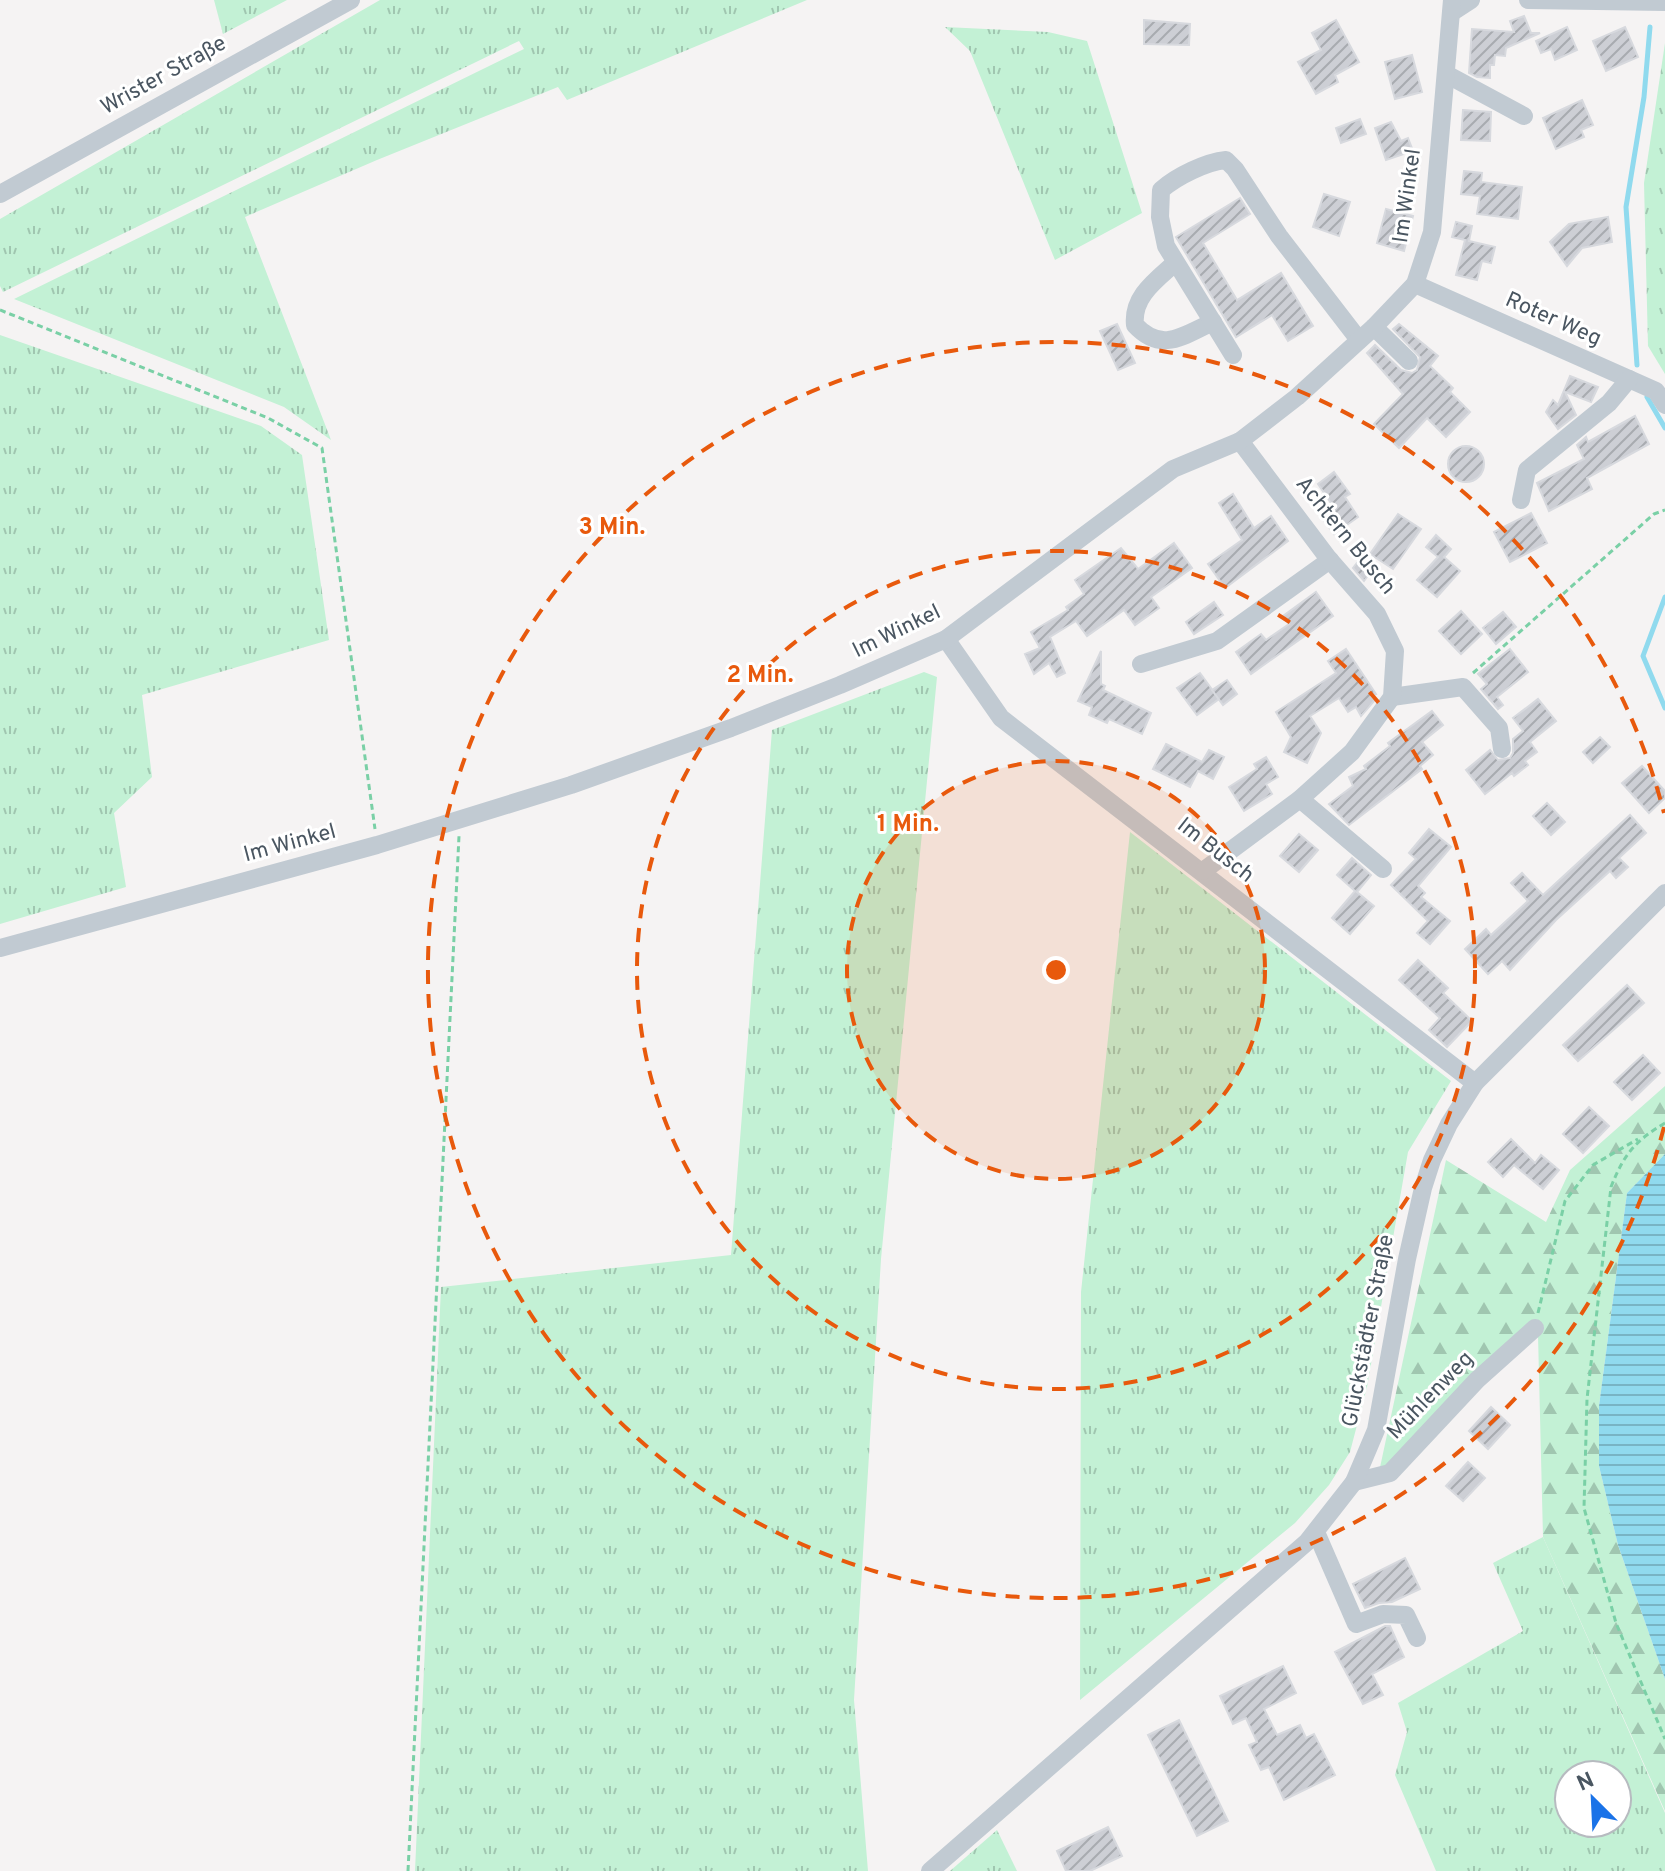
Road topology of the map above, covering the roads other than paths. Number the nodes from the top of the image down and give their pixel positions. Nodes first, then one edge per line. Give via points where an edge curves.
1 (351, 0) edge
2 (1471, 0) edge
3 (1528, 0) edge
4 (1665, 2) edge
5 (1452, 6) edge
6 (1446, 74) junction
7 (1524, 116) dead end
8 (0, 194) edge
9 (1175, 263) junction
10 (1415, 284) junction
11 (1213, 322) junction
12 (1374, 327) junction
13 (1359, 340) junction
14 (1233, 355) dead end
15 (1409, 361) dead end
16 (1629, 379) junction
17 (1665, 405) edge
18 (1240, 441) junction
19 (1521, 500) dead end
20 (1330, 560) junction
21 (946, 639) junction
22 (1141, 664) dead end
23 (1392, 697) junction
24 (1502, 749) dead end
25 (1300, 799) junction
26 (1383, 869) dead end
27 (1203, 871) junction
28 (1665, 893) edge
29 (0, 948) edge
30 (1475, 1083) junction
31 (1535, 1328) road end
32 (1354, 1482) junction
33 (1316, 1532) junction
34 (1417, 1638) dead end
35 (930, 1871) edge

1 - 8 street, Wrister Straße
2 - 5 street, Im Winkel
3 - 4 street
5 - 6 street, Im Winkel
6 - 7 street
6 - 10 street, Im Winkel via 1432,232
9 - 11 street
9 - 11 street via 1138,300 1135,325 1152,341 1164,341
9 - 13 street via 1160,217 1161,190 1226,160
10 - 12 street, Im Winkel
10 - 16 street, Roter Weg
11 - 14 street
12 - 13 street, Im Winkel
12 - 15 street
13 - 18 street, Im Winkel
16 - 17 street, Roter Weg via 1656,391
16 - 19 street via 1609,403 1527,470
18 - 20 street, Achtern Busch
18 - 21 street, Im Winkel via 1173,469
20 - 22 street via 1217,641
20 - 23 street, Achtern Busch via 1377,614 1395,651
21 - 27 street, Im Busch via 1001,718
21 - 29 street, Im Winkel via 731,728 571,785 377,845
23 - 24 street via 1463,687 1499,728
23 - 25 street via 1352,752
25 - 26 street
25 - 27 street
27 - 30 street, Im Busch
28 - 30 street, Glückstädter Straße
30 - 32 street, Glückstädter Straße via 1449,1124 1423,1188 1376,1430
31 - 32 street, Mühlenweg via 1477,1380 1390,1473
32 - 33 street, Glückstädter Straße
33 - 34 street via 1356,1624 1383,1614 1406,1615
33 - 35 street, Glückstädter Straße

